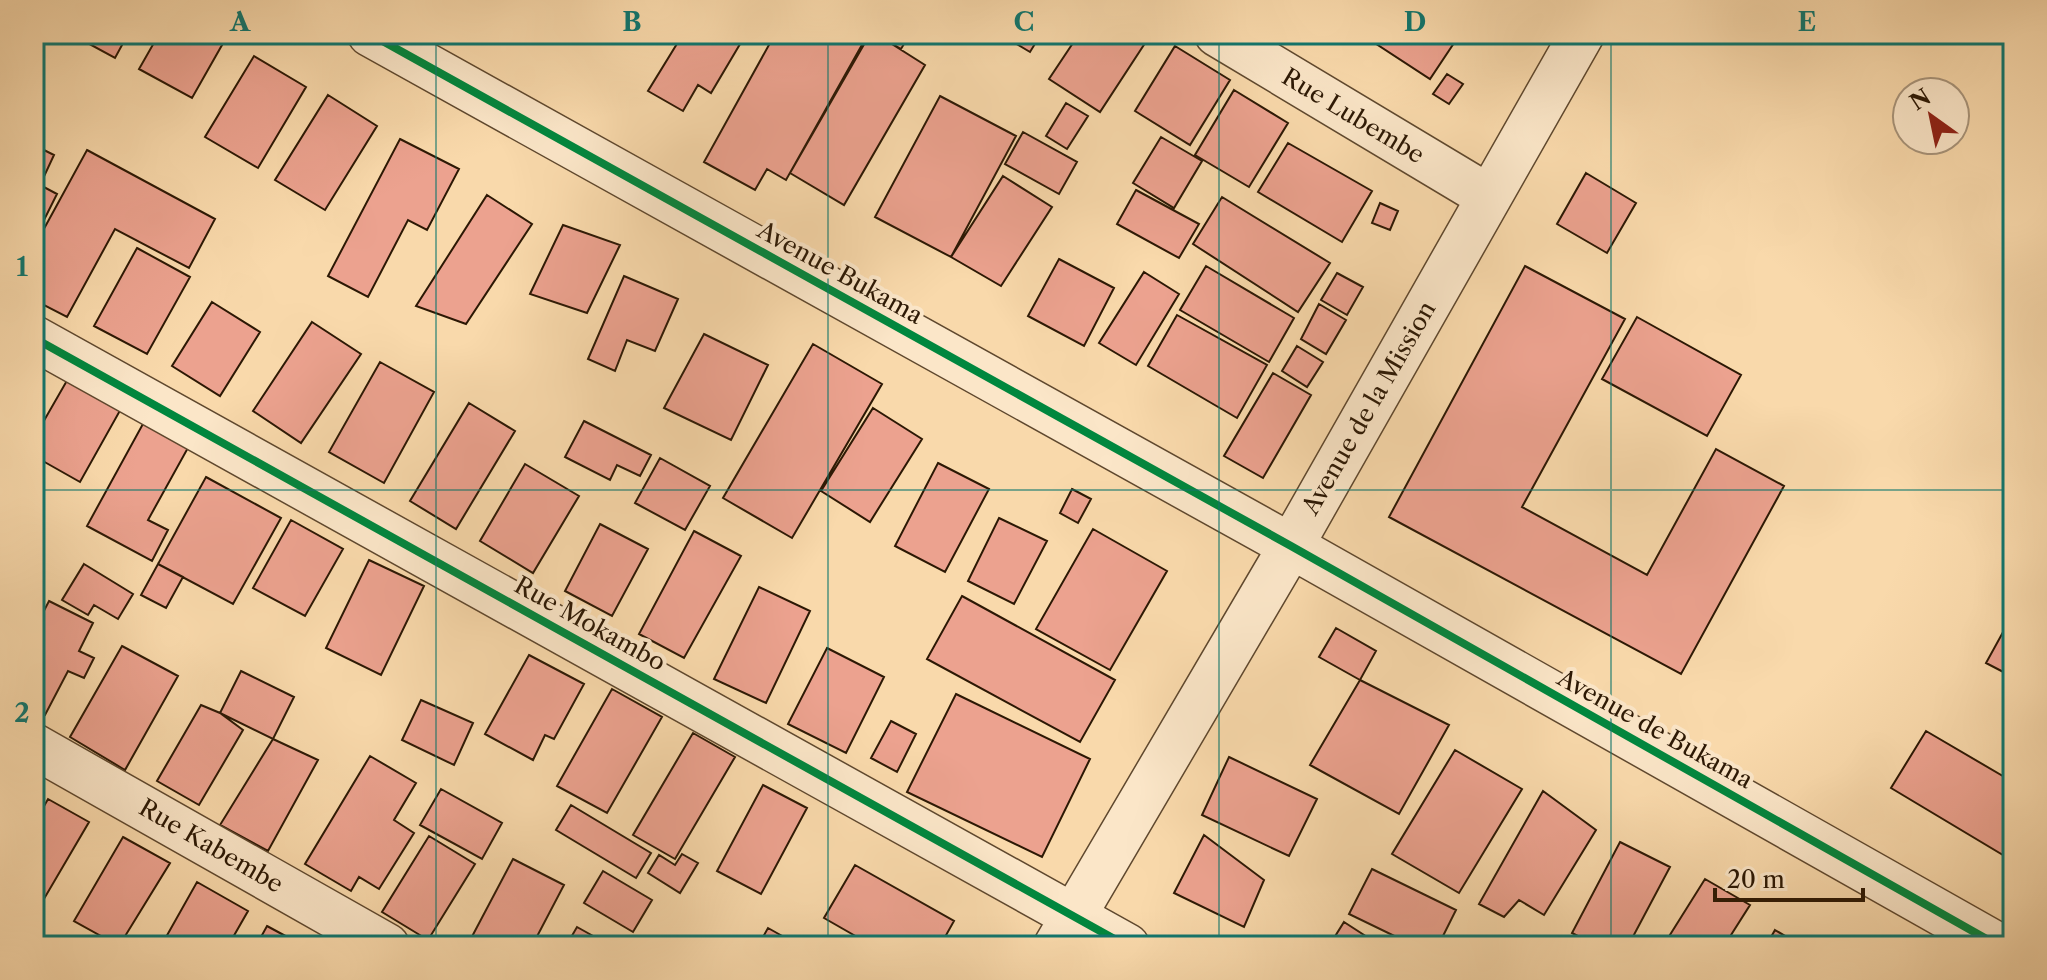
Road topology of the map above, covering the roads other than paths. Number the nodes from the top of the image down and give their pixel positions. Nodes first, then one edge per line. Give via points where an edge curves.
1 (370, 34) edge
2 (1217, 34) edge
3 (1582, 34) edge
4 (1489, 197) junction
5 (34, 338) edge
6 (1291, 546) junction
7 (34, 746) edge
8 (1064, 931) edge
9 (387, 946) edge
10 (1127, 946) edge
11 (1999, 946) edge

1 - 6 street, Avenue Bukama
2 - 4 street, Rue Lubembe
3 - 4 street, Avenue de la Mission
4 - 6 street, Avenue de la Mission
5 - 8 street, Rue Mokambo
6 - 8 street, Avenue de la Mission
6 - 11 street, Avenue de Bukama
7 - 9 street, Rue Kabembe
8 - 10 street, Rue Mokambo

